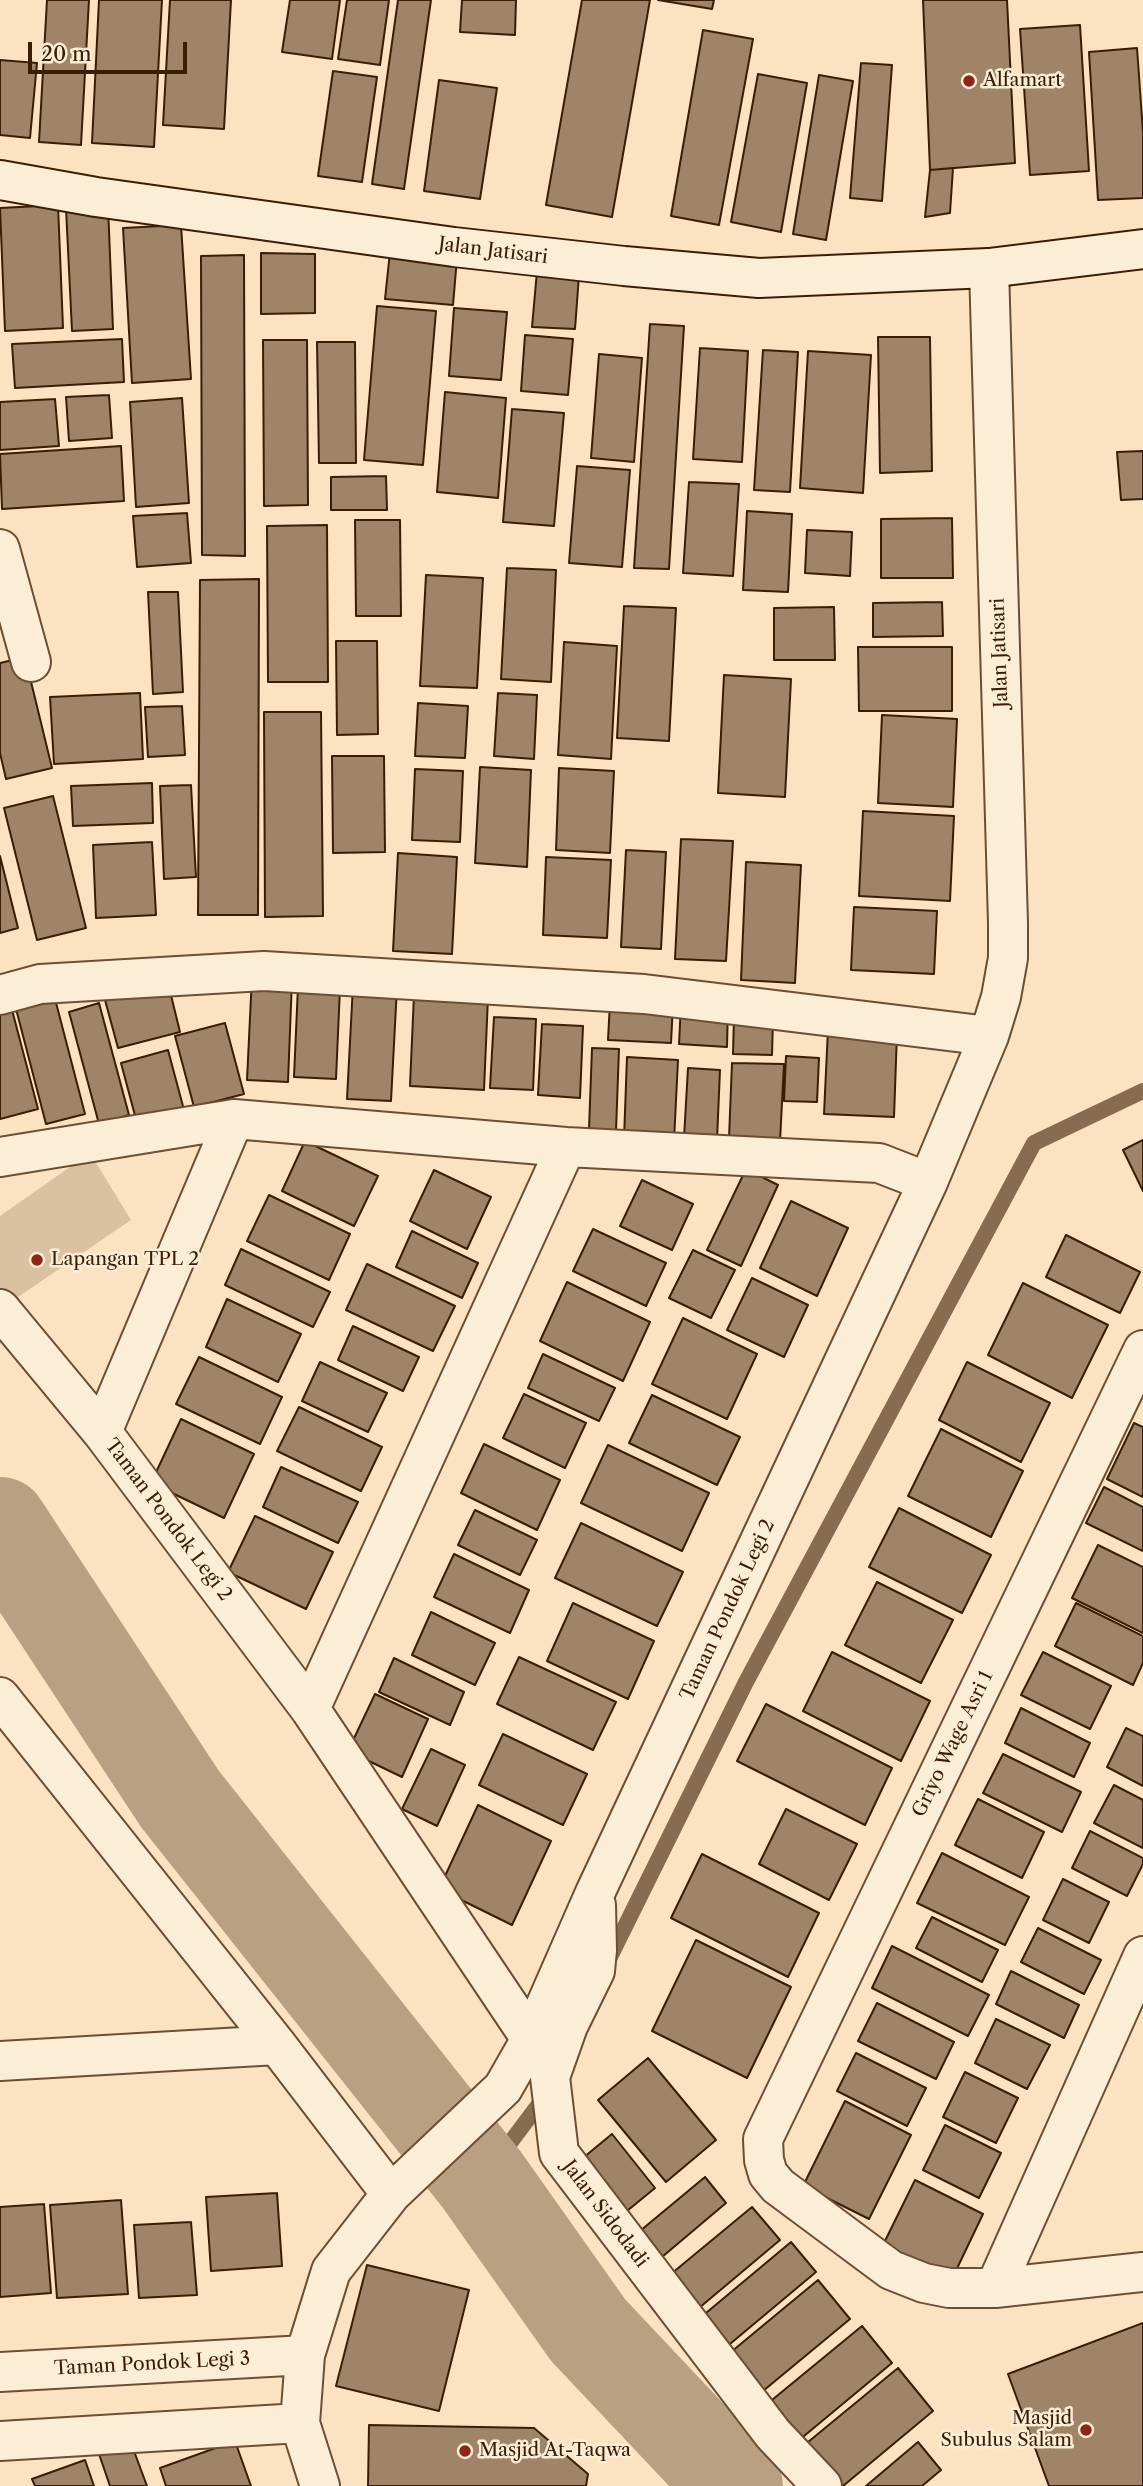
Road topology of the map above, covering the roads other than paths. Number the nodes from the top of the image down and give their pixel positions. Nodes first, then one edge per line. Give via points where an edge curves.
1 (0, 180) edge
2 (1143, 249) edge
3 (989, 268) junction
4 (0, 549) edge
5 (31, 662) dead end
6 (0, 995) edge
7 (989, 1036) junction
8 (234, 1119) junction
9 (566, 1147) junction
10 (0, 1157) edge
11 (929, 1182) junction
12 (0, 1309) edge
13 (1143, 1350) edge
14 (102, 1432) junction
15 (310, 1709) junction
16 (6, 1713) edge
17 (595, 1893) junction
18 (1143, 1956) edge
19 (531, 2039) junction
20 (277, 2045) junction
21 (0, 2061) edge
22 (402, 2184) junction
23 (1143, 2272) edge
24 (995, 2288) junction
25 (304, 2355) junction
26 (0, 2372) edge
27 (300, 2423) junction
28 (0, 2441) edge
29 (320, 2486) edge
30 (822, 2486) edge

1 - 3 street, Jalan Jatisari via 454,247 638,268 759,278
2 - 3 street, Jalan Jatisari
3 - 7 street, Jalan Jatisari via 1008,923 1002,997
4 - 5 street
6 - 7 street via 40,984 264,971 645,994
7 - 11 street, Taman Pondok Legi 2
8 - 9 street
8 - 10 street
8 - 14 street, Taman Pondok Legi 2
9 - 11 street via 880,1163
9 - 15 street
11 - 17 street, Taman Pondok Legi 2
12 - 14 street, Taman Pondok Legi 2
13 - 24 street, Griyo Wage Asri 1 via 763,2139 768,2174 778,2186 891,2270 949,2288
14 - 15 street, Taman Pondok Legi 2
15 - 19 street, Taman Pondok Legi 2
16 - 20 street
17 - 19 street, Taman Pondok Legi 2
17 - 30 street, Jalan Sidodadi via 595,1971 550,2077 559,2153 773,2434
18 - 24 street
19 - 22 street, Taman Pondok Legi 2 via 503,2088
20 - 21 street
20 - 22 street
22 - 25 street via 331,2272
23 - 24 street
25 - 26 street, Taman Pondok Legi 3
25 - 27 street
27 - 28 street
27 - 29 street

